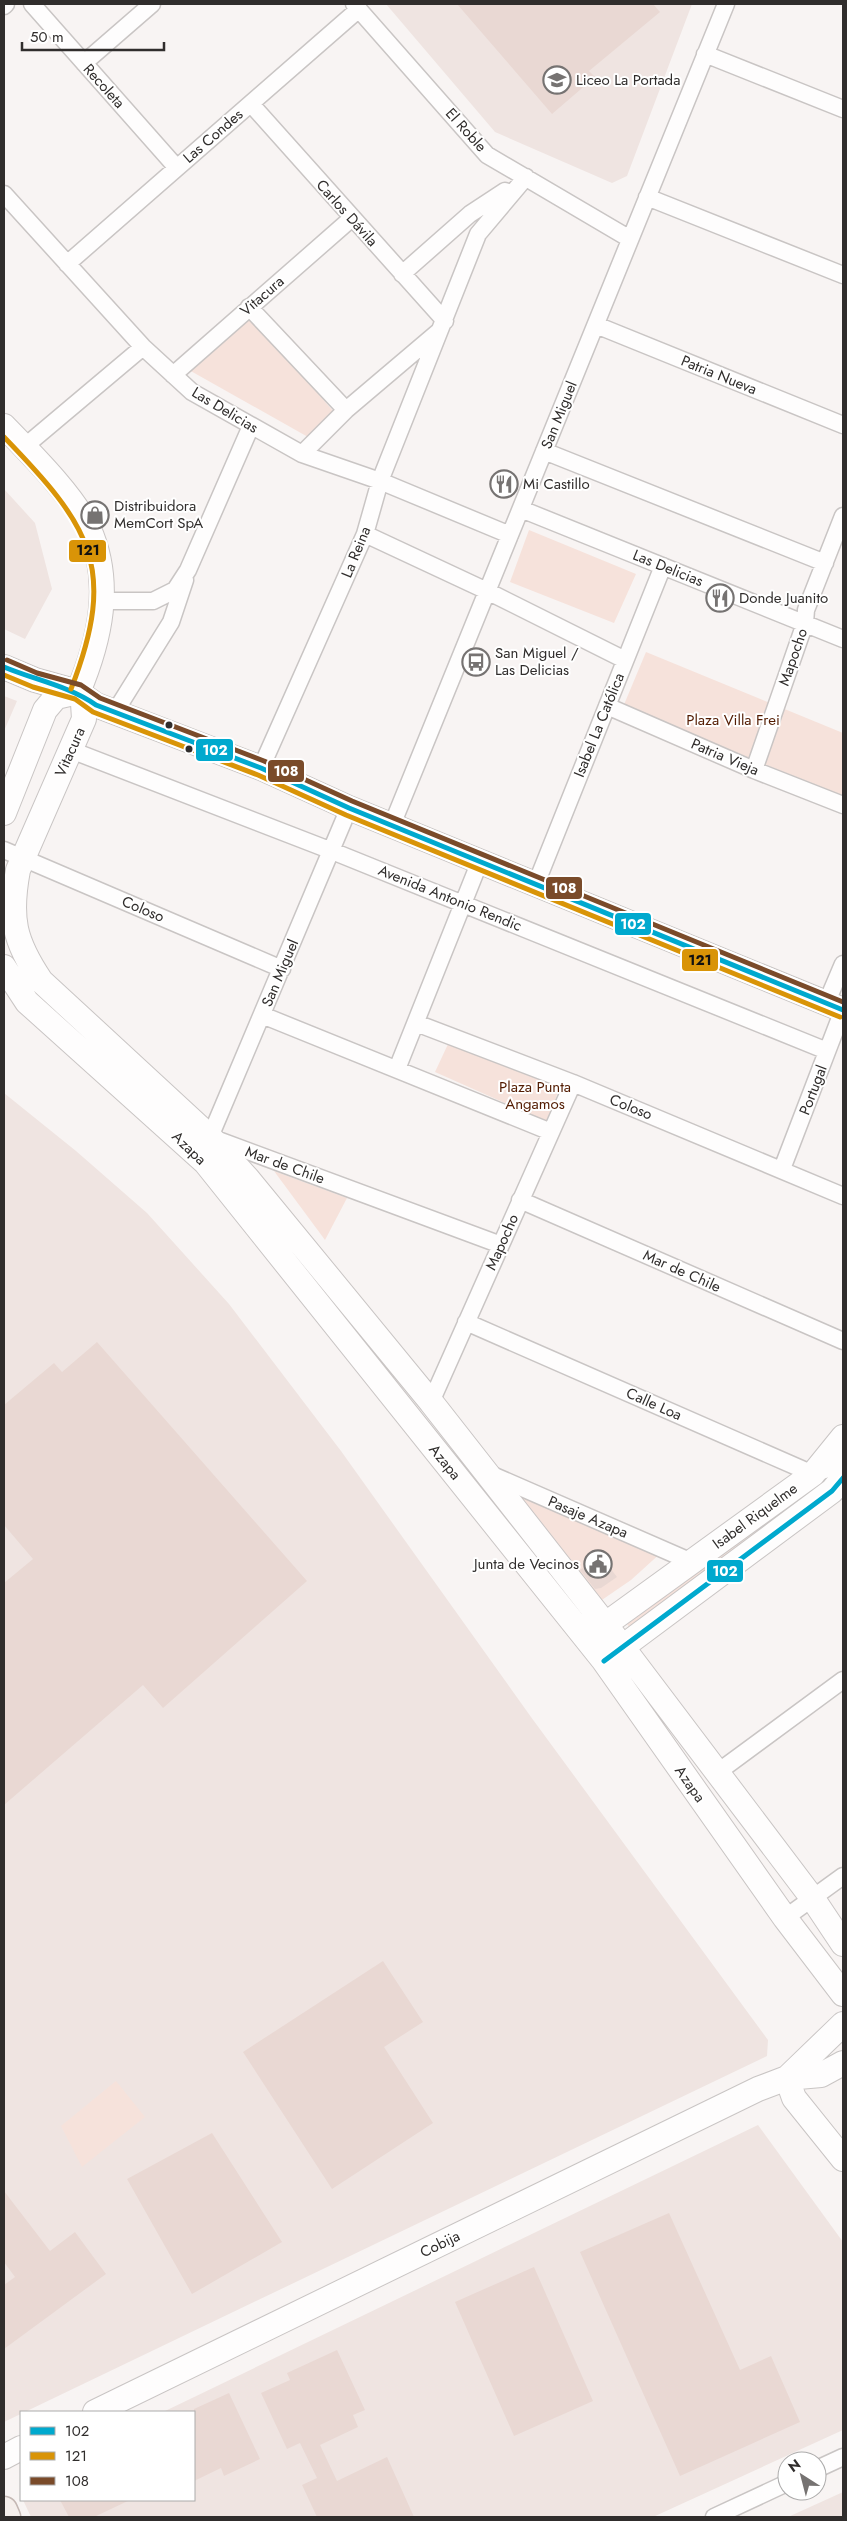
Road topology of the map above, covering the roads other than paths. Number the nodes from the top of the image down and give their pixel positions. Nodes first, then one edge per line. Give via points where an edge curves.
1 (32, 4) edge
2 (152, 4) edge
3 (726, 4) edge
4 (357, 6) edge
5 (706, 54) junction
6 (84, 63) junction
7 (251, 104) junction
8 (843, 109) edge
9 (177, 168) junction
10 (526, 177) junction
11 (4, 194) edge
12 (647, 197) junction
13 (352, 218) junction
14 (630, 239) junction
15 (67, 264) junction
16 (402, 274) junction
17 (843, 276) edge
18 (248, 307) junction
19 (596, 325) junction
20 (442, 326) junction
21 (143, 347) junction
22 (172, 375) junction
23 (346, 410) junction
24 (843, 425) edge
25 (4, 426) edge
26 (251, 426) junction
27 (23, 448) junction
28 (544, 451) junction
29 (302, 454) junction
30 (380, 481) junction
31 (521, 509) junction
32 (843, 516) edge
33 (365, 534) junction
34 (510, 535) junction
35 (825, 563) junction
36 (662, 566) junction
37 (188, 570) junction
38 (487, 591) junction
39 (102, 601) junction
40 (153, 601) junction
41 (172, 622) junction
42 (805, 623) junction
43 (843, 639) edge
44 (626, 660) junction
45 (4, 667) edge
46 (78, 692) junction
47 (607, 706) junction
48 (115, 712) junction
49 (71, 752) junction
50 (261, 768) junction
51 (754, 770) junction
52 (843, 806) edge
53 (350, 808) junction
54 (4, 813) edge
55 (392, 825) junction
56 (332, 851) junction
57 (13, 854) edge
58 (480, 861) junction
59 (536, 884) junction
60 (463, 903) junction
61 (15, 926) joint
62 (843, 964) edge
63 (4, 968) edge
64 (282, 969) junction
65 (837, 1008) edge
66 (262, 1015) junction
67 (416, 1023) junction
68 (827, 1051) junction
69 (397, 1070) junction
70 (573, 1083) junction
71 (551, 1132) junction
72 (210, 1137) junction
73 (782, 1170) junction
74 (843, 1196) edge
75 (520, 1200) junction
76 (501, 1245) junction
77 (466, 1322) junction
78 (843, 1342) edge
79 (431, 1402) junction
80 (843, 1437) edge
81 (843, 1464) edge
82 (485, 1472) junction
83 (813, 1474) junction
84 (843, 1478) edge
85 (692, 1562) junction
86 (605, 1624) junction
87 (586, 1638) junction
88 (622, 1648) junction
89 (604, 1662) junction
90 (843, 1680) edge
91 (718, 1772) junction
92 (843, 1876) edge
93 (813, 1899) junction
94 (784, 1918) junction
95 (843, 1944) edge
96 (843, 1994) edge
97 (843, 2024) edge
98 (843, 2063) edge
99 (787, 2078) junction
100 (843, 2159) edge
101 (97, 2411) edge
102 (20, 2449) edge
103 (4, 2457) edge
104 (843, 2457) edge
105 (827, 2465) edge
106 (777, 2488) edge
107 (4, 2510) edge
108 (7, 2517) edge
109 (714, 2517) edge

1 - 6 street, Recoleta
2 - 6 street
3 - 5 street, San Miguel
4 - 7 street, Las Condes
4 - 10 street, El Roble via 487,155
5 - 8 street
5 - 12 street, San Miguel
6 - 9 street, Recoleta
7 - 9 street, Las Condes
7 - 13 street, Carlos Dávila
9 - 15 street, Las Condes
10 - 14 street, El Roble
10 - 16 street via 470,214
10 - 20 street, La Reina via 478,234
11 - 15 street, Las Delicias
12 - 14 street, San Miguel
12 - 17 street
13 - 16 street, Carlos Dávila
13 - 18 street, Vitacura
14 - 19 street, San Miguel
15 - 21 street, Las Delicias
16 - 20 street, Carlos Dávila
18 - 22 street, Vitacura
18 - 23 street
19 - 24 street, Patria Nueva
19 - 28 street, San Miguel
20 - 23 street, La Reina
20 - 30 street, La Reina
21 - 22 street, Las Delicias
21 - 27 street
22 - 26 street, Las Delicias via 192,392
23 - 29 street, La Reina
25 - 27 street
26 - 29 street, Las Delicias
26 - 37 street
27 - 39 street via 74,505 89,529 100,568
28 - 31 street, San Miguel
28 - 35 street
29 - 30 street, Las Delicias
30 - 33 street, La Reina
30 - 34 street, Las Delicias
31 - 34 street, San Miguel
31 - 36 street, Las Delicias
32 - 35 street, Mapocho
33 - 38 street
33 - 50 street, La Reina
34 - 38 street, San Miguel
35 - 42 street, Mapocho via 806,610
36 - 42 street, Las Delicias
36 - 44 street, Isabel La Católica
37 - 40 street via 175,590
37 - 41 street
38 - 44 street
38 - 55 street, San Miguel
39 - 40 street
39 - 46 street via 97,637
40 - 41 street
41 - 48 street
42 - 43 street, Las Delicias
42 - 51 street, Mapocho
44 - 47 street, Isabel La Católica
45 - 46 street
46 - 48 street
46 - 49 street, Vitacura via 83,702 84,719
46 - 54 street via 56,697 45,710
47 - 51 street, Patria Vieja
47 - 59 street, Isabel La Católica
48 - 50 street
49 - 56 street, Avenida Antonio Rendic
49 - 57 street, Vitacura
50 - 53 street
51 - 52 street, Patria Vieja
53 - 55 street
53 - 56 street, San Miguel
55 - 58 street
56 - 60 street, Avenida Antonio Rendic
56 - 64 street, San Miguel
57 - 61 street, Vitacura
57 - 64 street, Coloso
58 - 59 street
58 - 60 street
59 - 65 street
60 - 67 street
60 - 68 street, Avenida Antonio Rendic
61 - 72 street, Azapa via 23,954 41,981
62 - 65 street, Portugal
63 - 87 street, Azapa via 27,1002 205,1162
64 - 66 street, San Miguel
65 - 68 street, Portugal
66 - 69 street
66 - 72 street, San Miguel
67 - 69 street
67 - 70 street, Coloso
68 - 73 street, Portugal
69 - 71 street
70 - 71 street, Mapocho
70 - 73 street, Coloso
71 - 75 street, Mapocho
72 - 76 street, Mar de Chile
72 - 79 street, Azapa
73 - 74 street, Coloso
75 - 76 street, Mapocho
75 - 78 street, Mar de Chile
76 - 77 street, Mapocho
77 - 79 street, Mapocho
77 - 83 street, Calle Loa
79 - 82 street, Azapa
80 - 83 street, Isabel Riquelme
81 - 83 street
82 - 85 street, Pasaje Azapa
82 - 86 street, Azapa
83 - 85 street, Isabel Riquelme
84 - 88 street, Isabel Riquelme via 832,1491
85 - 86 street, Isabel Riquelme
86 - 87 street, Isabel Riquelme
86 - 88 street, Azapa
87 - 89 street, Azapa
88 - 89 street, Isabel Riquelme
88 - 91 street, Azapa
89 - 94 street, Azapa
90 - 91 street
91 - 93 street, Azapa
92 - 93 street
93 - 94 street
93 - 95 street, Azapa
94 - 96 street, Azapa
97 - 99 street
98 - 99 street via 821,2074
99 - 100 street via 794,2098
99 - 101 street, Cobija
102 - 103 street
104 - 105 street
106 - 109 street
107 - 108 main road

